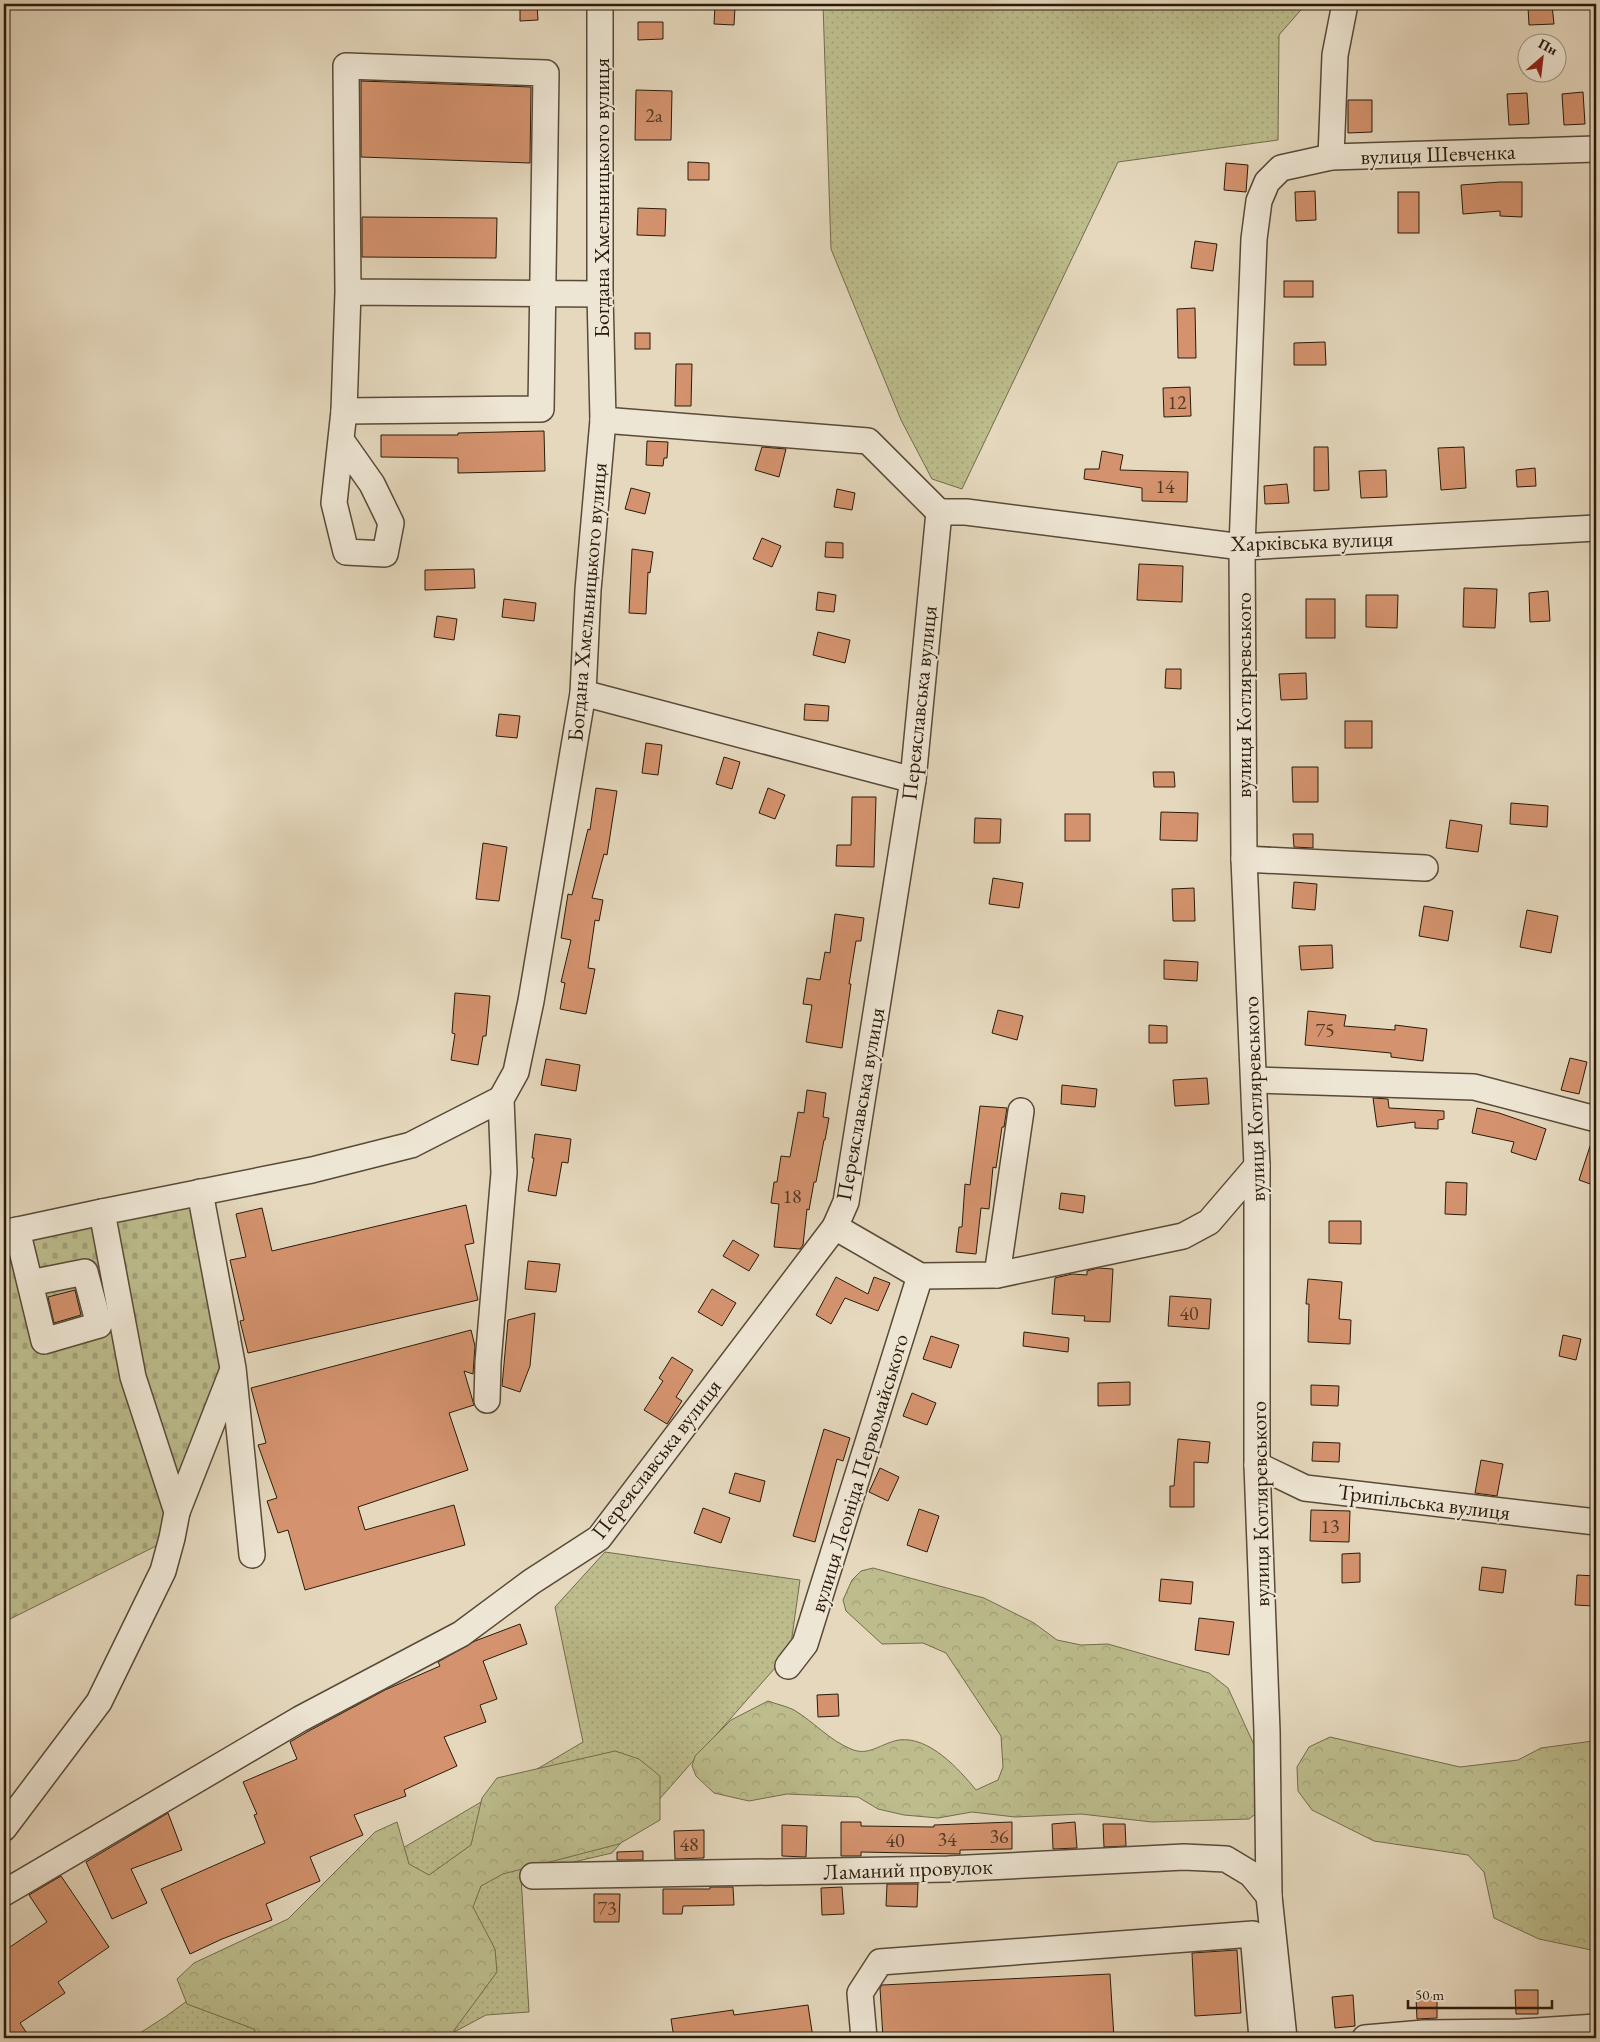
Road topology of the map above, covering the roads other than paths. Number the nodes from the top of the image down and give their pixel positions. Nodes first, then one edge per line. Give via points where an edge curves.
1 (600, 4) edge
2 (1346, 4) edge
3 (1596, 149) edge
4 (1331, 156) junction
5 (1281, 168) joint
6 (348, 292) junction
7 (542, 293) junction
8 (600, 294) junction
9 (344, 411) junction
10 (603, 420) junction
11 (341, 440) dead end
12 (939, 512) junction
13 (1596, 528) edge
14 (1242, 547) junction
15 (583, 693) junction
16 (913, 780) junction
17 (1244, 859) junction
18 (1425, 868) dead end
19 (1255, 1080) junction
20 (501, 1099) junction
21 (1021, 1111) dead end
22 (1596, 1119) edge
23 (1257, 1166) junction
24 (200, 1192) junction
25 (102, 1212) junction
26 (835, 1227) junction
27 (10, 1232) edge
28 (997, 1275) junction
29 (920, 1276) junction
30 (30, 1283) dead end
31 (234, 1368) junction
32 (487, 1400) dead end
33 (1257, 1465) junction
34 (177, 1512) junction
35 (1596, 1522) edge
36 (252, 1555) dead end
37 (788, 1666) dead end
38 (4, 1828) edge
39 (533, 1876) dead end
40 (4, 1893) edge
41 (1269, 1896) junction
42 (1596, 2027) edge
43 (864, 2038) edge
44 (1262, 2038) edge
45 (1284, 2038) edge
46 (1365, 2038) edge

1 - 8 street, Богдана Хмельницького вулиця
2 - 4 street via 1335,56
3 - 4 street, вулиця Шевченка
4 - 5 street, вулиця Шевченка
5 - 14 street, вулиця Котляревського via 1267,182 1259,201 1254,239
6 - 7 street
6 - 7 street via 346,66 546,73
6 - 9 street
7 - 8 street
7 - 9 street via 541,409
8 - 10 street, Богдана Хмельницького вулиця
9 - 11 street
10 - 12 street via 868,441
10 - 15 street, Богдана Хмельницького вулиця via 588,590
12 - 14 street, Харківська вулиця via 966,512
12 - 16 street, Переяславська вулиця
13 - 14 street, Харківська вулиця
14 - 17 street, вулиця Котляревського
15 - 16 street
15 - 20 street, Богдана Хмельницького вулиця via 531,1001 516,1072
16 - 26 street, Переяславська вулиця via 846,1202
17 - 18 street
17 - 19 street, вулиця Котляревського
19 - 22 street via 1474,1088
19 - 23 street, вулиця Котляревського
20 - 24 street via 411,1145 312,1170
20 - 32 street via 504,1173
21 - 28 street
23 - 28 street via 1210,1222 1183,1236
23 - 33 street, вулиця Котляревського
24 - 25 street
24 - 31 street
25 - 27 street
25 - 34 street via 133,1377
26 - 29 street
26 - 40 street, Переяславська вулиця via 600,1538 460,1634 300,1719
27 - 30 street
28 - 29 street
29 - 37 street, вулиця Леоніда Первомайського via 805,1644
31 - 34 street
31 - 36 street
33 - 35 street, Трипільська вулиця via 1304,1488
33 - 41 street, вулиця Котляревського via 1267,1731
34 - 38 street via 163,1571 99,1702
39 - 41 street, Ламаний провулок via 948,1869 1184,1857 1226,1859 1251,1874
41 - 45 street, вулиця Котляревського
42 - 46 street
43 - 44 street via 860,1993 880,1962 1253,1934

